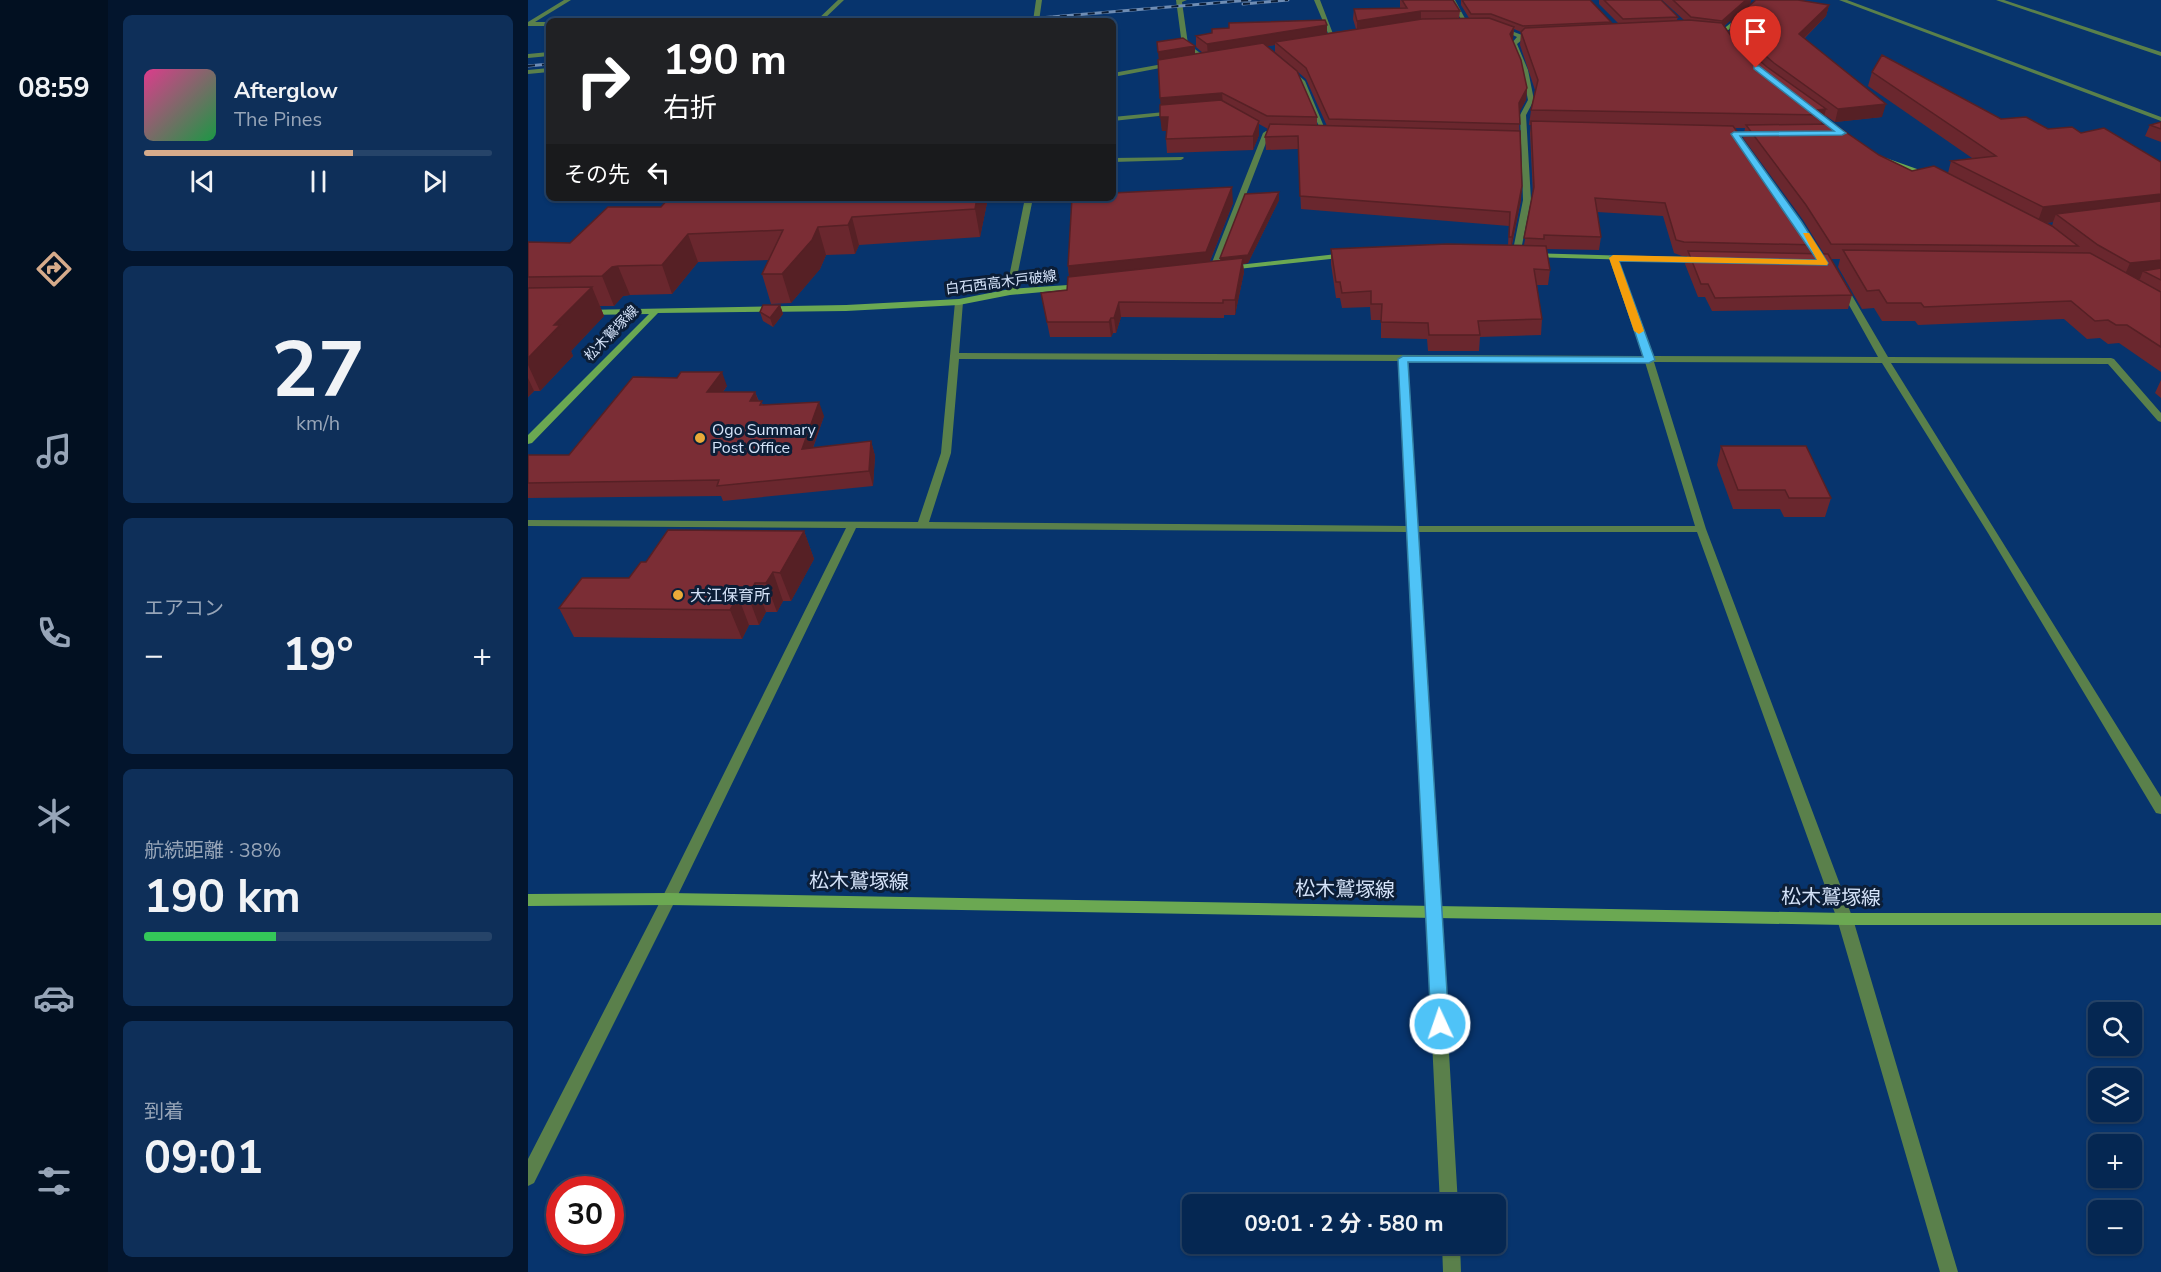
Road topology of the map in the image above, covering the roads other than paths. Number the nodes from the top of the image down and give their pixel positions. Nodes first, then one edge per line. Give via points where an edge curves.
1 (568, 0) edge
2 (841, 0) edge
3 (1039, 0) edge
4 (1184, 0) edge
5 (1317, 0) edge
6 (1452, 0) edge
7 (1761, 0) edge
8 (1842, 0) edge
9 (2000, 0) edge
10 (822, 18) edge
11 (1036, 18) edge
12 (1452, 23) edge
13 (1466, 23) junction
14 (1477, 23) edge
15 (528, 24) edge
16 (528, 24) edge
17 (546, 24) edge
18 (1490, 24) edge
19 (1714, 31) edge
20 (1723, 32) junction
21 (1344, 36) edge
22 (1542, 36) edge
23 (1521, 37) junction
24 (1333, 38) junction
25 (1322, 40) edge
26 (1739, 52) edge
27 (546, 54) edge
28 (2161, 54) edge
29 (528, 56) edge
30 (1216, 57) edge
31 (1205, 59) junction
32 (1193, 61) edge
33 (1279, 62) edge
34 (1182, 63) edge
35 (528, 72) edge
36 (546, 72) edge
37 (1116, 74) edge
38 (1806, 104) edge
39 (1179, 113) edge
40 (1116, 119) edge
41 (2161, 119) edge
42 (1257, 128) edge
43 (1526, 129) junction
44 (1537, 129) edge
45 (1266, 133) junction
46 (1290, 133) edge
47 (1314, 133) edge
48 (1326, 133) junction
49 (1830, 133) edge
50 (1337, 134) edge
51 (1845, 135) joint
52 (1514, 140) edge
53 (1526, 140) junction
54 (1879, 156) edge
55 (1181, 158) dead end
56 (1116, 160) edge
57 (1939, 180) edge
58 (1028, 201) edge
59 (1354, 255) edge
60 (1504, 255) edge
61 (1516, 255) junction
62 (1613, 258) junction
63 (1714, 260) edge
64 (1208, 271) joint
65 (1835, 273) edge
66 (1097, 285) edge
67 (1010, 292) junction
68 (958, 302) junction
69 (574, 312) edge
70 (655, 312) junction
71 (956, 356) junction
72 (1403, 359) junction
73 (1884, 359) junction
74 (1649, 360) junction
75 (2161, 419) edge
76 (528, 441) edge
77 (528, 523) edge
78 (853, 524) junction
79 (922, 525) junction
80 (1701, 529) junction
81 (1414, 531) junction
82 (2161, 809) edge
83 (669, 899) junction
84 (528, 900) edge
85 (1433, 912) junction
86 (1845, 918) junction
87 (2161, 919) edge
88 (528, 1177) edge
89 (1448, 1194) edge
90 (1451, 1254) edge
91 (1452, 1272) edge
92 (1950, 1272) edge

1 - 15 street
2 - 10 street
3 - 11 street
4 - 31 street via 1179,0 1185,45
5 - 24 street
6 - 13 street
7 - 20 main road
8 - 41 street
9 - 28 street
12 - 13 street
13 - 14 street
16 - 17 street
18 - 23 street
19 - 20 street
20 - 26 main road
21 - 24 street
22 - 23 street
23 - 43 street via 1514,44 1531,100 1523,115
24 - 25 street
27 - 29 street
30 - 31 street
31 - 32 street
33 - 48 street via 1302,81
34 - 37 street
35 - 36 street
38 - 51 main road
39 - 40 street
42 - 45 street
43 - 44 street
43 - 53 street
45 - 46 street
45 - 64 street
47 - 48 street
48 - 50 street
49 - 51 street
52 - 53 street
53 - 61 street via 1527,200
54 - 57 main road
55 - 56 street
58 - 67 street
59 - 64 main road
60 - 61 main road
61 - 62 main road
62 - 63 main road
62 - 74 street
65 - 73 street
66 - 67 main road, 白石西高木戸破線
67 - 68 main road, 白石西高木戸破線
68 - 70 main road, 白石西高木戸破線
68 - 71 street
69 - 70 main road, 松木鷲塚線
70 - 76 main road, 松木鷲塚線
71 - 72 street
71 - 79 street via 946,453
72 - 74 street
72 - 81 street
73 - 74 street
73 - 75 street via 2111,361
73 - 82 street
74 - 80 street
77 - 78 street
78 - 79 street
78 - 83 street
79 - 81 street
80 - 81 street
80 - 86 street
81 - 85 street
83 - 84 main road, 松木鷲塚線
83 - 85 main road, 松木鷲塚線
83 - 88 street
85 - 86 main road, 松木鷲塚線
85 - 89 street
86 - 87 main road, 松木鷲塚線
86 - 92 street
90 - 91 street

